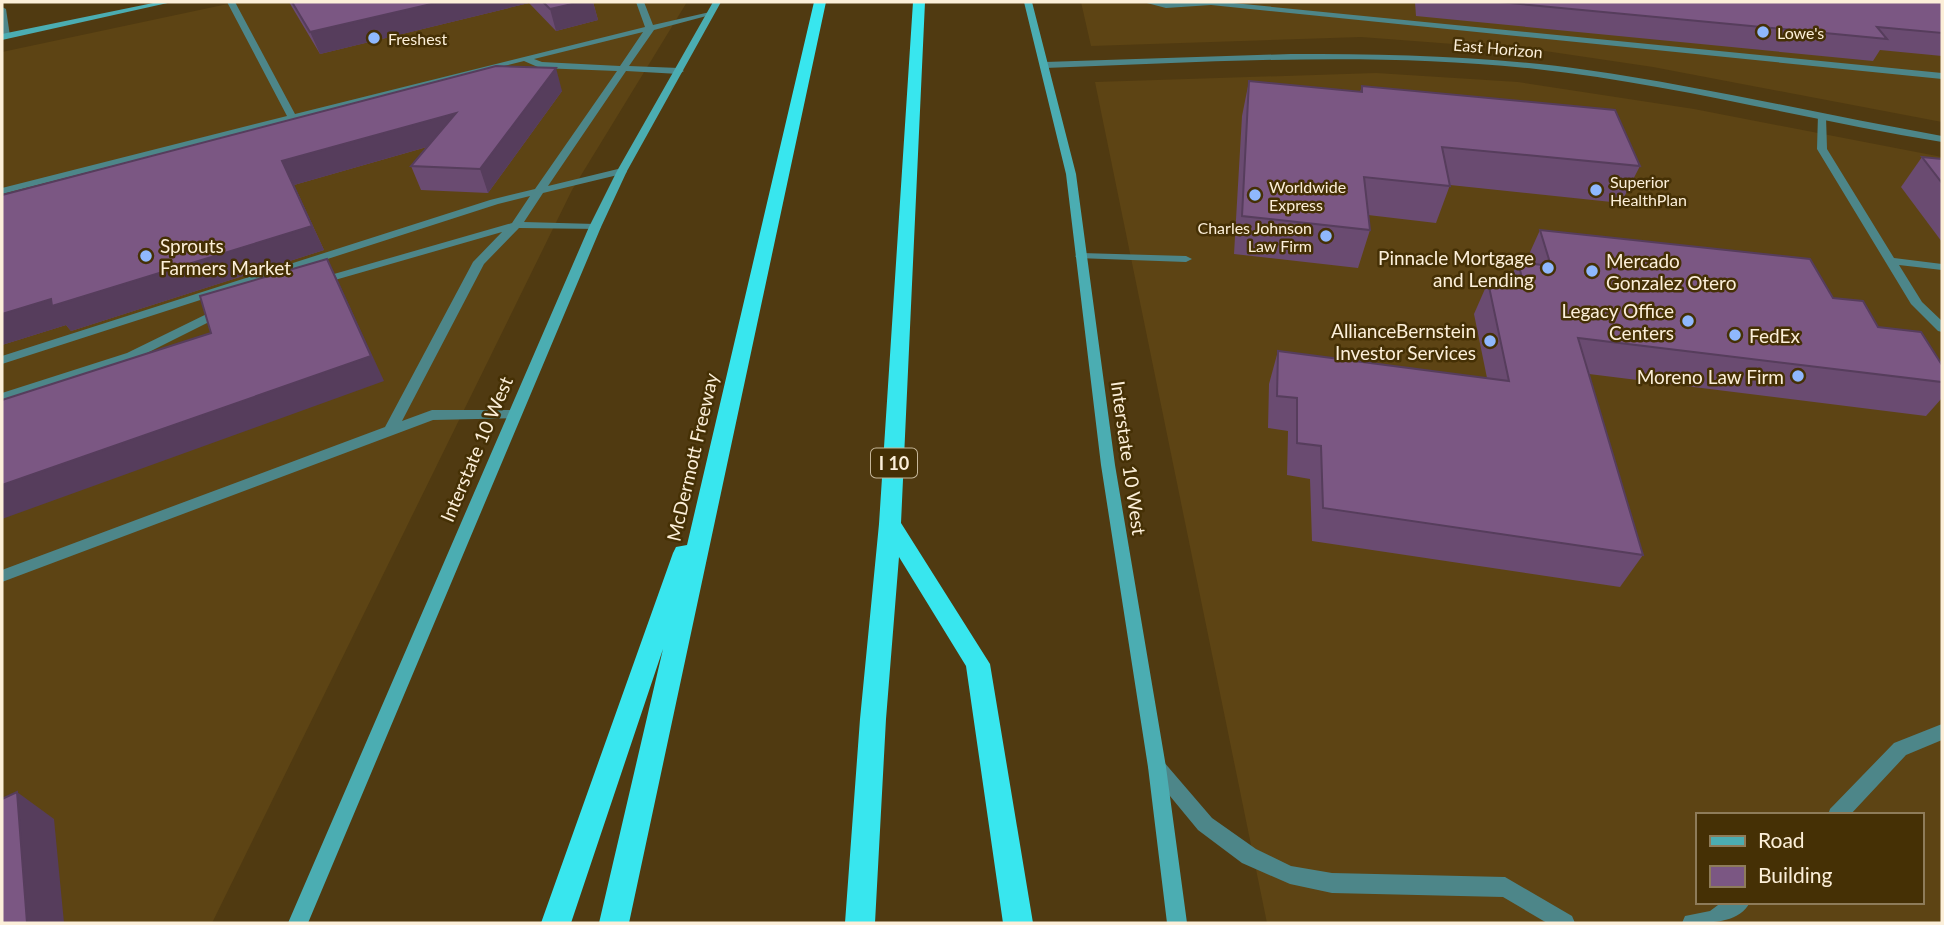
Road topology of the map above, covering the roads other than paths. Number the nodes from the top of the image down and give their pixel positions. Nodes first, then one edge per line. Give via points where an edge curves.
1 (168, 2) edge
2 (231, 2) edge
3 (640, 2) edge
4 (820, 2) edge
5 (919, 2) edge
6 (1028, 2) edge
7 (1147, 2) edge
8 (713, 8) edge
9 (2, 9) edge
10 (650, 29) junction
11 (4, 36) edge
12 (525, 58) junction
13 (1045, 65) junction
14 (625, 68) junction
15 (679, 71) junction
16 (1942, 76) edge
17 (1821, 116) junction
18 (292, 117) junction
19 (1942, 139) edge
20 (622, 171) junction
21 (2, 191) edge
22 (540, 191) junction
23 (516, 225) junction
24 (595, 227) junction
25 (1082, 256) junction
26 (1186, 259) dead end
27 (1891, 261) junction
28 (1942, 267) edge
29 (307, 285) edge
30 (229, 309) edge
31 (1942, 328) edge
32 (2, 360) edge
33 (2, 398) edge
34 (513, 415) junction
35 (390, 431) junction
36 (718, 455) junction
37 (890, 524) junction
38 (2, 576) edge
39 (1942, 732) edge
40 (1157, 767) junction
41 (1839, 813) edge
42 (1737, 904) edge
43 (298, 923) edge
44 (556, 923) edge
45 (614, 923) edge
46 (860, 923) edge
47 (1018, 923) edge
48 (1177, 923) edge
49 (1565, 923) edge
50 (1692, 923) edge

1 - 11 main road
2 - 18 street
3 - 10 street
4 - 36 highway, McDermott Freeway
5 - 37 highway, I 10
6 - 13 main road, Interstate 10 West
7 - 16 street via 1166,6 1211,3
8 - 10 street
8 - 15 main road, Interstate 10 West
9 - 11 street
10 - 12 street
10 - 14 street
12 - 14 street via 540,65
12 - 18 street
13 - 17 street, East Horizon via 1271,57 1451,59 1675,86
13 - 25 main road, Interstate 10 West via 1071,174
14 - 15 street
14 - 22 street
15 - 20 main road, Interstate 10 West
17 - 19 street, East Horizon
17 - 27 street via 1822,149
18 - 21 street
20 - 22 street
20 - 24 main road, Interstate 10 West
22 - 23 street
22 - 32 street
23 - 24 street
23 - 29 street
23 - 35 street via 479,262
24 - 34 main road, Interstate 10 West
25 - 26 street
25 - 40 main road, Interstate 10 West via 1108,465
27 - 28 street
27 - 31 street via 1917,304
30 - 33 street via 131,356
34 - 35 street via 432,415
34 - 43 main road, Interstate 10 West
35 - 38 street
36 - 44 highway
36 - 45 highway, McDermott Freeway
37 - 46 highway, I 10
37 - 47 highway via 978,664
39 - 41 street via 1900,749
40 - 48 main road, Interstate 10 West
40 - 49 street via 1205,824 1249,856 1290,875 1332,883 1505,887
42 - 50 street via 1713,920

